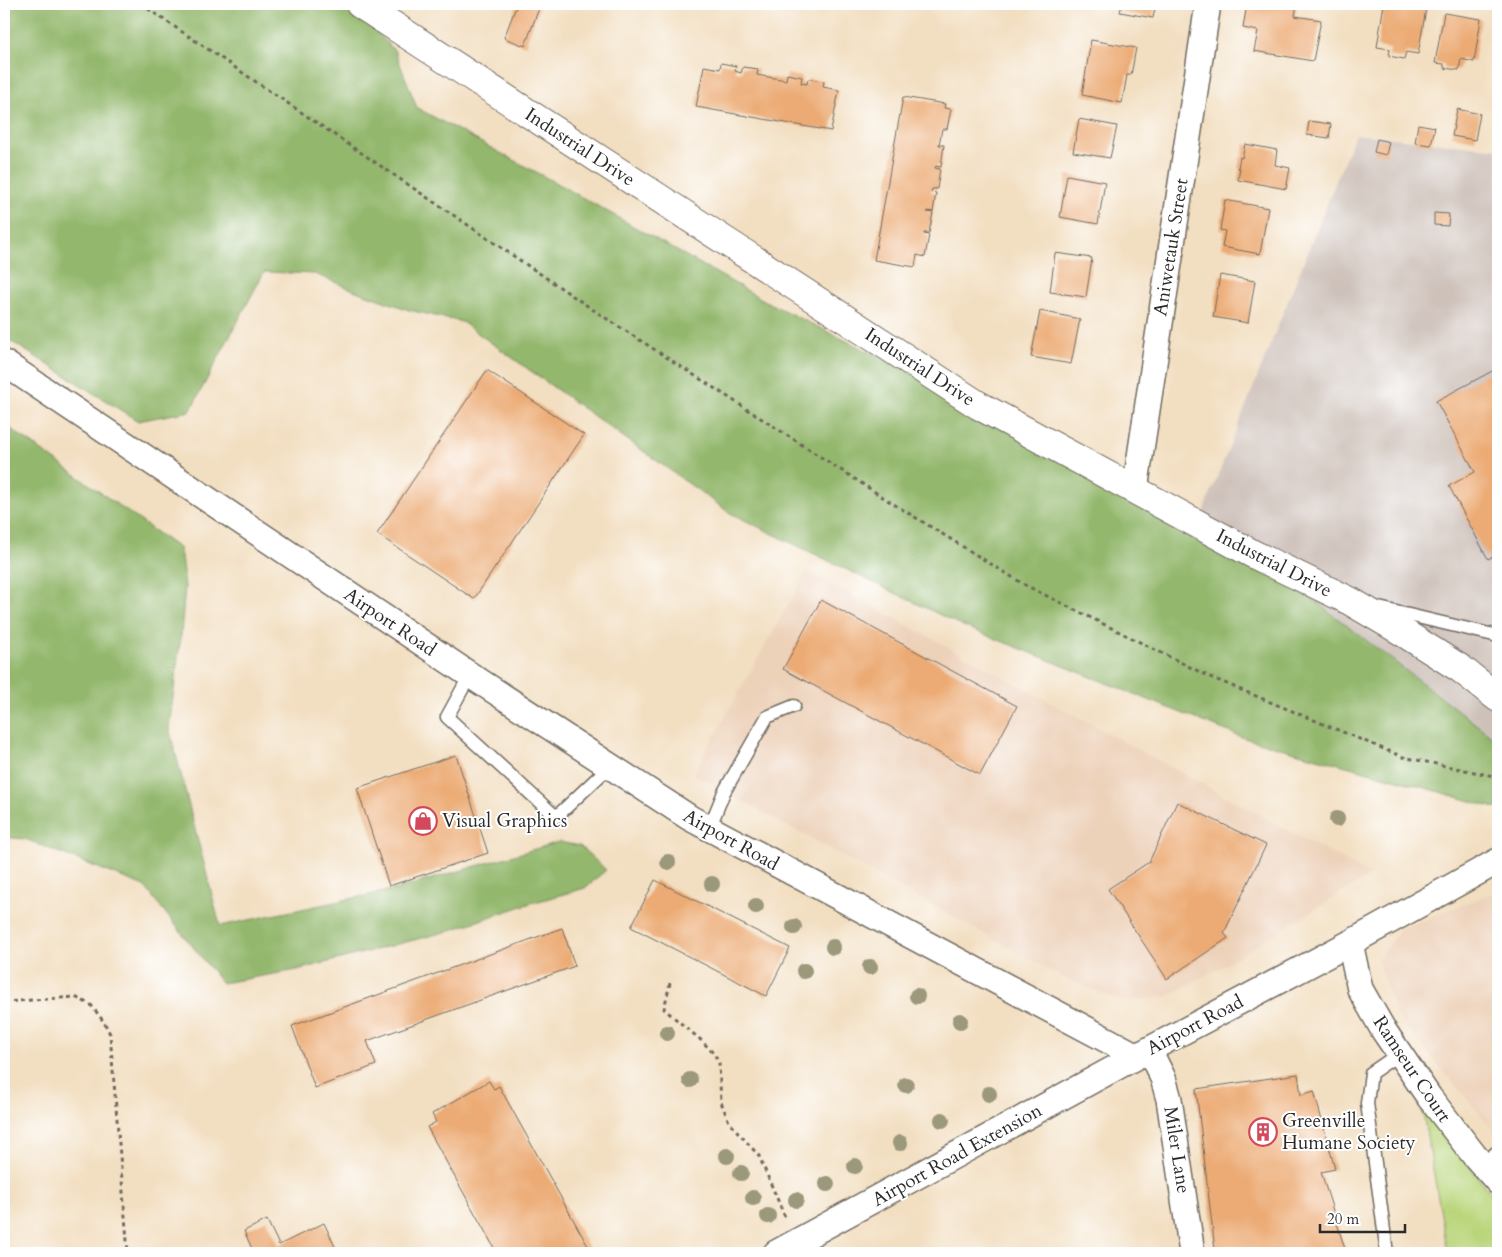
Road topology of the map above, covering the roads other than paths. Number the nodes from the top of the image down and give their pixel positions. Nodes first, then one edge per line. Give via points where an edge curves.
1 (360, 4) edge
2 (1208, 4) edge
3 (4, 364) edge
4 (1135, 490) junction
5 (1350, 601) junction
6 (1498, 636) edge
7 (470, 675) junction
8 (1498, 698) edge
9 (794, 706) dead end
10 (610, 766) junction
11 (709, 829) junction
12 (1498, 861) edge
13 (1350, 943) junction
14 (1143, 1053) junction
15 (1400, 1053) junction
16 (1493, 1166) edge
17 (776, 1253) edge
18 (1192, 1253) edge
19 (1387, 1253) edge

1 - 4 street, Industrial Drive via 978,405
2 - 4 street, Aniwetauk Street
3 - 7 street, Airport Road
4 - 5 street, Industrial Drive via 1253,554
5 - 6 lane
5 - 8 street, Industrial Drive via 1461,669
7 - 10 street, Airport Road
7 - 10 lane via 447,717 556,817
9 - 11 lane via 767,717 724,792
10 - 11 street, Airport Road
11 - 14 street, Airport Road
12 - 13 street, Airport Road
13 - 14 street, Airport Road
13 - 15 street, Ramseur Court via 1360,989
14 - 17 street, Airport Road Extension
14 - 18 street, Miler Lane via 1163,1078 1169,1099
15 - 16 street, Ramseur Court via 1429,1098
15 - 19 lane via 1371,1073 1367,1103

